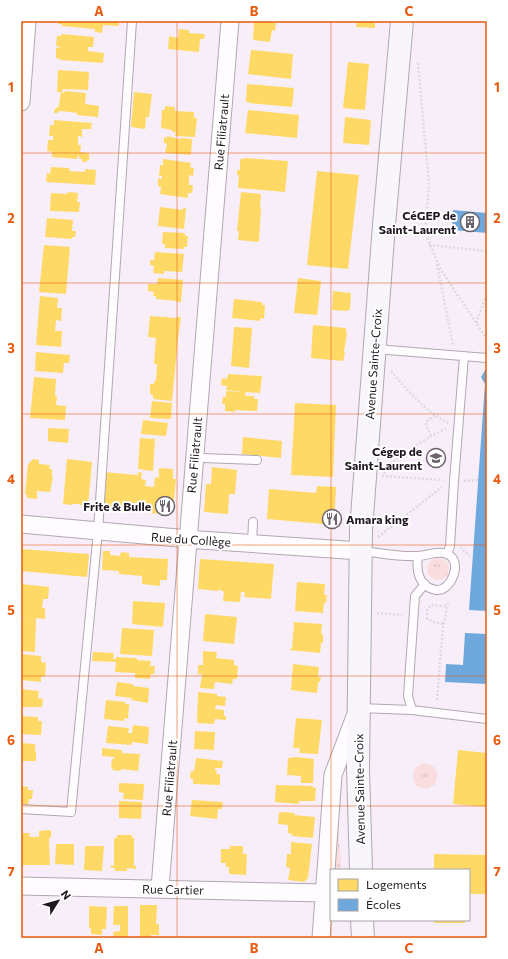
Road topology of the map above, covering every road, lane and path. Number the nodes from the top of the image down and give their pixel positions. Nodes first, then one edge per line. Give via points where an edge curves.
1 (27, 21) edge
2 (132, 21) edge
3 (230, 21) edge
4 (402, 21) edge
5 (417, 60) dead end
6 (21, 102) edge
7 (429, 245) junction
8 (487, 251) edge
9 (436, 262) junction
10 (487, 294) edge
11 (476, 323) junction
12 (487, 339) edge
13 (453, 344) dead end
14 (375, 349) junction
15 (464, 356) junction
16 (487, 358) edge
17 (389, 369) dead end
18 (435, 415) junction
19 (444, 420) junction
20 (444, 430) junction
21 (431, 436) junction
22 (203, 458) dead end
23 (257, 460) dead end
24 (378, 476) dead end
25 (384, 476) junction
26 (478, 480) dead end
27 (460, 481) dead end
28 (253, 522) dead end
29 (21, 524) edge
30 (98, 531) junction
31 (187, 539) junction
32 (252, 543) junction
33 (369, 544) junction
34 (447, 554) junction
35 (418, 556) junction
36 (424, 584) junction
37 (372, 613) dead end
38 (402, 615) dead end
39 (444, 624) junction
40 (437, 700) dead end
41 (358, 708) junction
42 (412, 710) junction
43 (487, 719) edge
44 (21, 809) edge
45 (361, 869) edge
46 (21, 886) edge
47 (160, 888) junction
48 (324, 893) junction
49 (362, 921) edge
50 (321, 938) edge
51 (363, 938) edge

1 - 6 street
2 - 30 lane
3 - 31 street, Rue Filiatrault
4 - 14 main road, Avenue Sainte-Croix
5 - 7 path via 429,186 425,228
7 - 8 path
7 - 9 path
9 - 11 path
9 - 13 path
10 - 11 path
11 - 12 path
14 - 15 lane
14 - 33 main road, Avenue Sainte-Croix via 361,530
15 - 16 lane
15 - 34 lane via 450,546
17 - 18 path via 425,408
18 - 19 path
18 - 21 path via 426,422
19 - 20 path
19 - 20 path via 453,425
20 - 21 path
21 - 25 path via 390,465
22 - 23 lane
24 - 25 path
25 - 33 path via 448,480
26 - 27 path
28 - 32 lane
29 - 30 street, Rue du Collège
30 - 31 street, Rue du Collège
30 - 44 lane via 71,812
31 - 32 street, Rue du Collège
31 - 47 street, Rue Filiatrault
32 - 33 street, Rue du Collège
33 - 35 lane
33 - 41 main road, Avenue Sainte-Croix
34 - 35 lane via 435,552
34 - 36 lane via 454,559 456,567 447,586 437,590
35 - 36 lane via 418,574
36 - 42 lane via 415,596 414,603 408,696
37 - 38 path
39 - 39 path via 448,604 431,605 425,618
39 - 40 path
41 - 42 lane
41 - 45 main road, Avenue Sainte-Croix
41 - 48 street, Avenue Sainte-Croix via 333,775
42 - 43 lane
46 - 47 street, Rue Cartier
47 - 48 street, Rue Cartier
48 - 50 street, Avenue Sainte-Croix
49 - 51 main road

